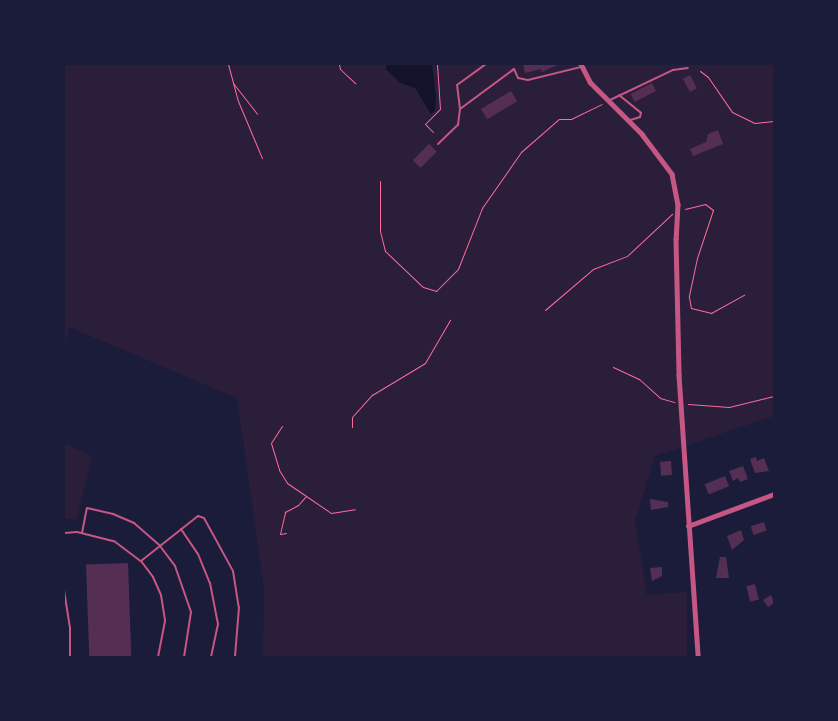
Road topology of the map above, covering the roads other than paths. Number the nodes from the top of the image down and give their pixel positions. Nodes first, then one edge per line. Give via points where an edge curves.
1 (486, 64) edge
2 (512, 64) edge
3 (581, 65) edge
4 (688, 68) dead end
5 (514, 69) junction
6 (618, 95) junction
7 (610, 100) junction
8 (460, 109) junction
9 (629, 121) junction
10 (438, 144) dead end
11 (774, 494) edge
12 (688, 526) junction
13 (181, 529) junction
14 (64, 533) edge
15 (82, 533) junction
16 (160, 546) junction
17 (141, 561) junction
18 (64, 590) edge
19 (64, 635) edge
20 (70, 636) junction
21 (70, 657) edge
22 (158, 657) edge
23 (184, 657) edge
24 (211, 657) edge
25 (235, 657) edge
26 (698, 657) edge

1 - 8 lane via 457,85
2 - 5 lane
3 - 5 lane via 528,80 518,78
3 - 7 street via 590,82
4 - 6 lane via 673,70
5 - 8 lane
6 - 7 lane
6 - 9 lane via 641,113 640,117
7 - 9 street
8 - 10 lane via 458,124
9 - 12 street via 672,174 678,212 681,404
11 - 12 street
12 - 26 street
13 - 16 lane
13 - 24 lane via 198,554 210,583 218,624
13 - 25 lane via 198,516 204,518 233,571 239,607
14 - 15 lane
15 - 16 lane via 87,508 113,514 134,524
15 - 17 lane via 114,540
16 - 17 lane
16 - 23 lane via 175,566 191,612 190,635
17 - 22 lane via 161,595 165,622
18 - 20 lane
19 - 20 lane
20 - 21 lane

